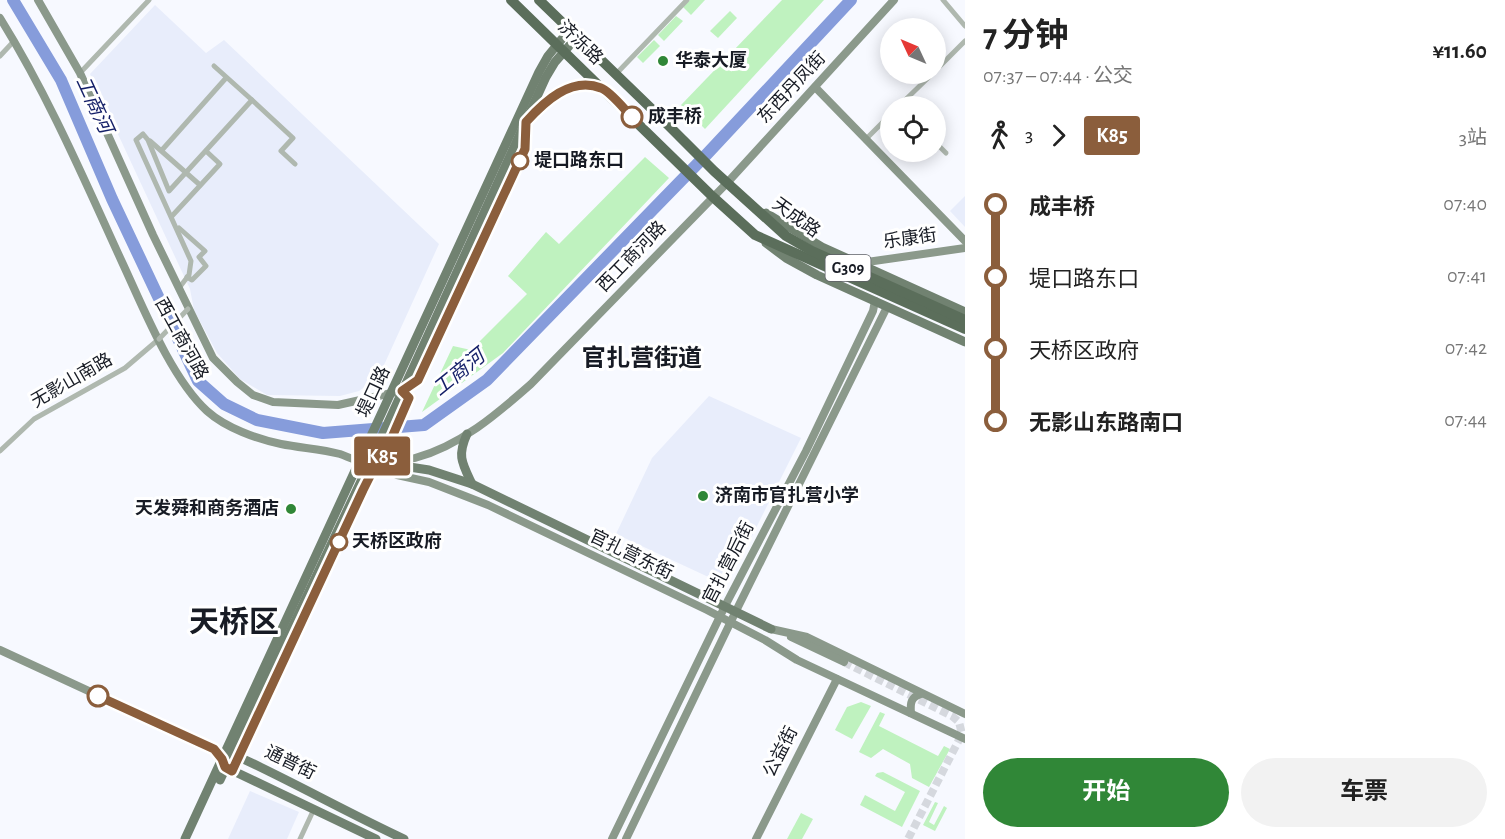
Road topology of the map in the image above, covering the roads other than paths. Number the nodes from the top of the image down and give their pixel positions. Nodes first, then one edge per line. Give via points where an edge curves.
1 (38, 0) edge
2 (149, 0) edge
3 (511, 0) edge
4 (539, 0) edge
5 (687, 0) edge
6 (894, 0) edge
7 (942, 0) edge
8 (0, 18) edge
9 (965, 26) edge
10 (574, 33) junction
11 (14, 40) junction
12 (965, 41) edge
13 (560, 47) junction
14 (0, 57) edge
15 (946, 60) edge
16 (214, 66) dead end
17 (80, 73) junction
18 (616, 74) junction
19 (226, 78) junction
20 (922, 84) edge
21 (815, 87) junction
22 (603, 88) junction
23 (910, 96) edge
24 (252, 100) junction
25 (526, 122) junction
26 (880, 125) edge
27 (148, 140) junction
28 (865, 140) junction
29 (162, 150) junction
30 (206, 151) junction
31 (295, 164) dead end
32 (186, 173) junction
33 (727, 183) junction
34 (200, 185) junction
35 (169, 191) junction
36 (713, 197) junction
37 (742, 197) junction
38 (164, 198) junction
39 (172, 216) junction
40 (176, 225) junction
41 (755, 235) junction
42 (965, 241) edge
43 (965, 248) edge
44 (860, 263) junction
45 (187, 277) junction
46 (179, 288) junction
47 (875, 301) junction
48 (887, 307) junction
49 (188, 309) junction
50 (965, 312) edge
51 (965, 320) edge
52 (965, 330) edge
53 (159, 339) junction
54 (965, 342) edge
55 (402, 391) junction
56 (391, 393) junction
57 (467, 434) junction
58 (0, 451) edge
59 (355, 460) junction
60 (375, 462) junction
61 (472, 484) junction
62 (725, 606) junction
63 (735, 613) junction
64 (720, 617) junction
65 (730, 623) junction
66 (771, 628) junction
67 (0, 650) edge
68 (844, 662) tunnel mouth
69 (837, 679) junction
70 (921, 694) junction
71 (911, 713) junction
72 (965, 714) edge
73 (965, 739) edge
74 (232, 754) junction
75 (224, 763) junction
76 (314, 810) junction
77 (185, 839) edge
78 (192, 839) edge
79 (300, 839) edge
80 (376, 839) edge
81 (404, 839) edge
82 (612, 839) edge
83 (626, 839) edge
84 (756, 839) edge

1 - 17 main road, 西工商河路
2 - 17 street
3 - 13 highway, 济泺路 / G309
4 - 10 highway, 济泺路 / G309
5 - 18 street
6 - 21 main road, 东西丹凤街
7 - 9 street
8 - 11 main road, 西工商河路
10 - 13 main road, 堤口路
10 - 18 highway, 济泺路 / G309
11 - 14 street
11 - 53 main road, 西工商河路 via 67,140
12 - 15 street
13 - 22 highway, 济泺路 / G309
13 - 25 main road, 堤口路
13 - 56 main road, 堤口路 via 539,72
16 - 19 street
17 - 46 main road, 西工商河路
18 - 33 highway, 济泺路 / G309
19 - 24 street
19 - 29 street
20 - 23 street
21 - 28 main road
21 - 33 main road, 东西丹凤街
22 - 25 main road via 580,85 561,92 540,105
22 - 36 highway, 济泺路 / G309
24 - 30 street
24 - 31 street via 293,138 281,151
25 - 55 main road, 堤口路
26 - 28 street
27 - 29 street
27 - 35 street
27 - 38 street via 143,134 136,140
28 - 42 main road
29 - 32 street
30 - 32 street
30 - 34 street via 220,164
32 - 34 street
32 - 35 street
33 - 36 main road, 东西丹凤街
33 - 37 highway, 天成路 / G309
34 - 39 street
35 - 38 street
36 - 41 highway, 天成路 / G309
36 - 57 main road, 西工商河路 via 531,384
37 - 44 main road, 天成路 via 822,247
37 - 51 highway, 天成路 / G309 via 786,236 812,251
38 - 39 street
39 - 40 street
40 - 45 street via 191,261
40 - 45 street via 205,251 199,257 206,266 192,280
41 - 47 main road, 天成路 via 807,270
41 - 52 highway, 天成路 / G309
43 - 44 main road, 乐康街
44 - 50 main road, 天成路
45 - 46 street
46 - 49 main road, 西工商河路
47 - 48 main road, 天成路
47 - 62 main road, 官扎营后街 via 806,451
48 - 54 main road, 天成路
48 - 63 main road, 官扎营后街
49 - 53 street, 无影山南路, bridge
49 - 56 main road, 西工商河路 via 213,358 254,395 273,402 338,405
53 - 58 street, 无影山南路 via 125,368 34,419
53 - 59 main road, 西工商河路 via 185,385 223,423 279,444
55 - 56 main road, 西工商河路
55 - 60 main road, 堤口路 via 376,449
56 - 59 main road, 堤口路 via 365,448
57 - 60 main road, 西工商河路 via 413,458
57 - 61 main road via 461,447 461,461
59 - 60 main road, 西工商河路
59 - 75 main road, 堤口路
60 - 61 main road, 官扎营东街 via 429,470
60 - 64 main road, 官扎营东街 via 397,475 464,494
60 - 74 main road, 堤口路
61 - 62 main road, 官扎营东街
62 - 63 main road, 官扎营东街
62 - 64 main road, 官扎营后街
63 - 65 main road, 官扎营后街
63 - 66 main road, 官扎营东街
64 - 65 main road, 官扎营东街
64 - 82 main road, 官扎营后街
65 - 69 main road, 官扎营东街
65 - 83 main road, 官扎营后街
66 - 68 main road
66 - 70 main road, 官扎营东街 via 807,637
67 - 75 main road via 214,749
69 - 71 main road, 官扎营东街
69 - 84 main road, 公益街
70 - 71 main road via 911,701
70 - 72 main road, 官扎营东街
71 - 73 main road, 官扎营东街
74 - 75 main road, 堤口路
74 - 81 main road, 通普街
75 - 76 main road, 通普街
75 - 77 main road, 堤口路
75 - 78 main road, 堤口路
76 - 79 street
76 - 80 main road, 通普街

